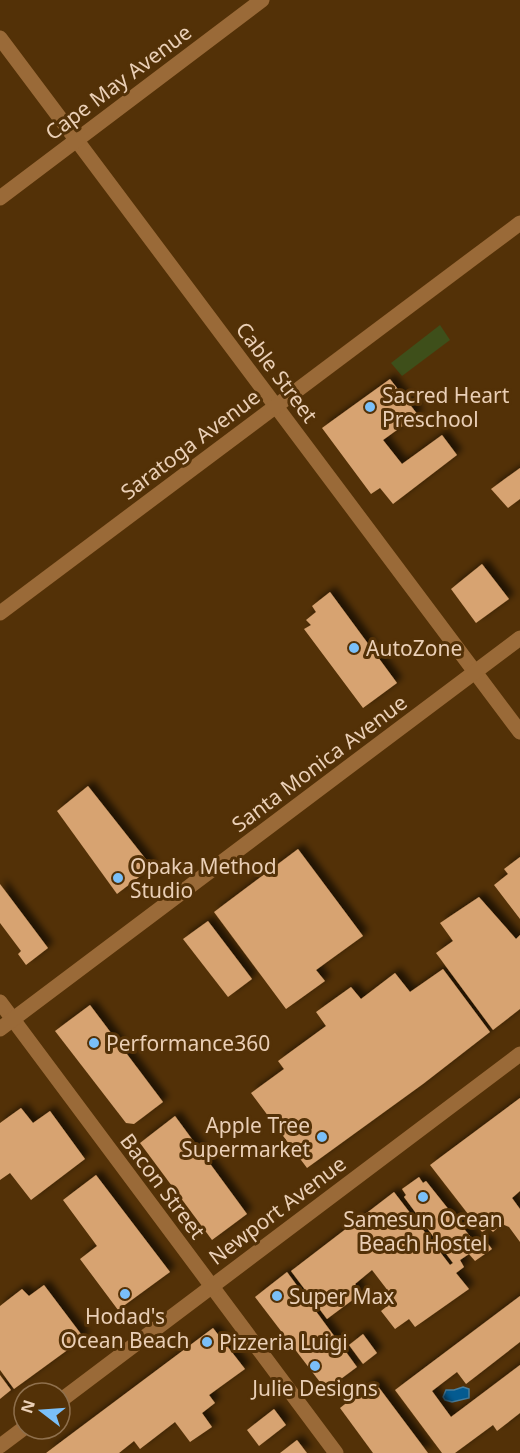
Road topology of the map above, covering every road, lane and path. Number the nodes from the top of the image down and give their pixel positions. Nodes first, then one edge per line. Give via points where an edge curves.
1 (262, 0) edge
2 (0, 38) edge
3 (77, 140) junction
4 (0, 198) edge
5 (520, 223) edge
6 (275, 406) junction
7 (0, 613) edge
8 (520, 638) edge
9 (474, 673) junction
10 (520, 732) edge
11 (0, 1002) edge
12 (13, 1019) junction
13 (0, 1029) edge
14 (520, 1054) edge
15 (213, 1286) junction
16 (72, 1392) edge
17 (336, 1453) edge

1 - 3 street, Cape May Avenue
2 - 3 street, Cable Street
3 - 4 street, Cape May Avenue
3 - 6 street, Cable Street
5 - 6 street, Saratoga Avenue
6 - 7 street, Saratoga Avenue
6 - 9 street, Cable Street
8 - 9 street, Santa Monica Avenue
9 - 10 street, Cable Street
9 - 12 street, Santa Monica Avenue
11 - 12 street, Bacon Street
12 - 13 street, Santa Monica Avenue
12 - 15 street, Bacon Street
14 - 15 street, Newport Avenue
15 - 16 street, Newport Avenue
15 - 17 street, Bacon Street

